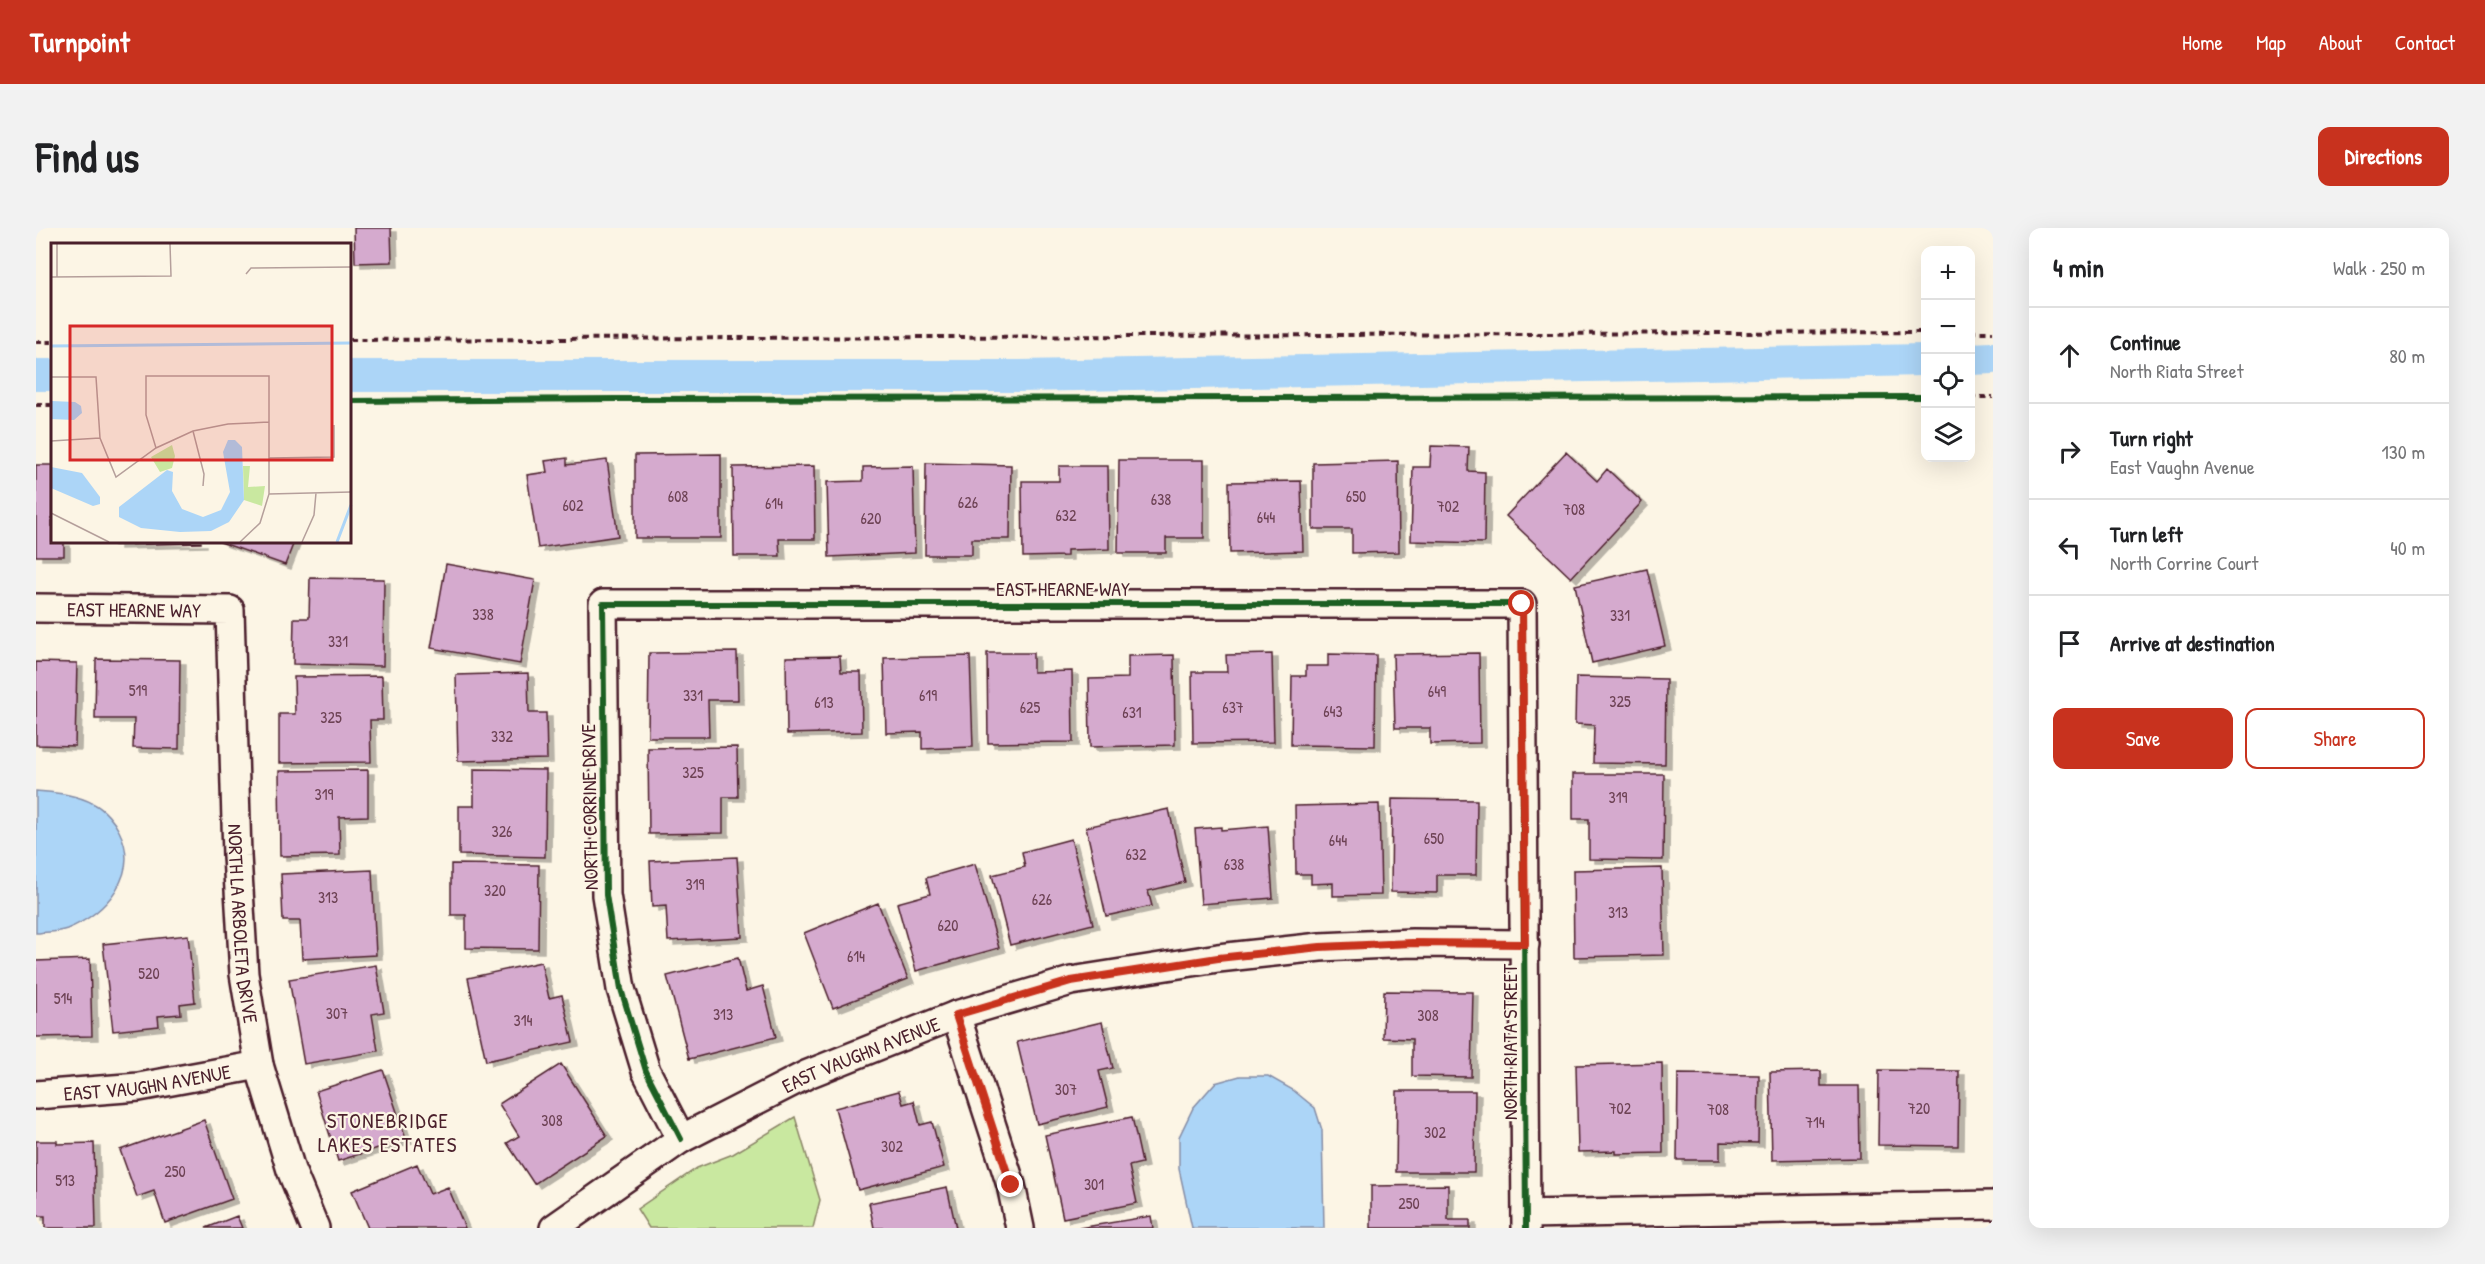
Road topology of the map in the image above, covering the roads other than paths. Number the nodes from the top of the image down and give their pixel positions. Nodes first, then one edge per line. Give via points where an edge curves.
1 (603, 604) joint
2 (1522, 604) joint
3 (36, 608) edge
4 (230, 610) joint
5 (1525, 944) junction
6 (956, 1015) junction
7 (259, 1065) junction
8 (36, 1095) edge
9 (681, 1139) junction
10 (1993, 1205) edge
11 (1526, 1221) edge
12 (315, 1228) edge
13 (554, 1228) edge
14 (1020, 1228) edge

1 - 2 street, EAST HEARNE WAY
1 - 9 street, NORTH CORRINE DRIVE via 606,896 621,988 646,1071
2 - 5 street, NORTH RIATA STREET
3 - 4 street, EAST HEARNE WAY
4 - 7 street, NORTH LA ARBOLETA DRIVE via 237,856 244,962
5 - 6 street, EAST VAUGHN AVENUE via 1320,947 1218,958 1071,981
5 - 11 street, NORTH RIATA STREET
6 - 9 street, EAST VAUGHN AVENUE via 808,1074
6 - 14 street via 1011,1185
7 - 8 street, EAST VAUGHN AVENUE via 139,1087
7 - 12 street, NORTH LA ARBOLETA DRIVE via 291,1170
9 - 13 street, EAST VAUGHN AVENUE
10 - 11 street

